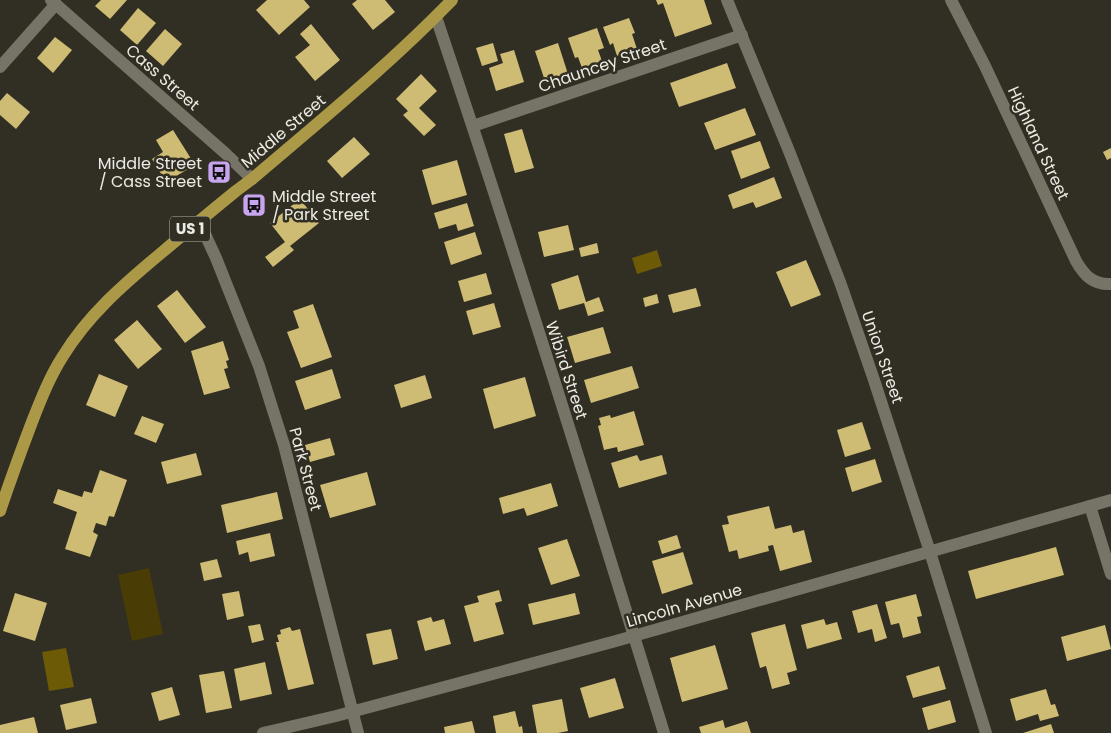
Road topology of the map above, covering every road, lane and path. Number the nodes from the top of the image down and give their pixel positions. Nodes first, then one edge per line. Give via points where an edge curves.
1 (452, 0) edge
2 (727, 0) edge
3 (951, 0) edge
4 (54, 2) edge
5 (436, 17) junction
6 (742, 35) junction
7 (0, 67) edge
8 (473, 126) junction
9 (252, 179) junction
10 (199, 221) junction
11 (1111, 284) edge
12 (1111, 500) edge
13 (1090, 506) junction
14 (0, 511) edge
15 (930, 552) junction
16 (1111, 574) edge
17 (634, 636) junction
18 (352, 712) junction
19 (263, 733) edge
20 (358, 733) edge
21 (664, 733) edge
22 (986, 733) edge

1 - 5 main road, Middle Street / US 1
2 - 6 street, Union Street
3 - 11 street, Highland Street via 1083,273 1093,280
4 - 7 street
4 - 9 street, Cass Street
5 - 8 street, Wibird Street
5 - 9 main road, Middle Street / US 1
6 - 8 street, Chauncey Street
6 - 15 street, Union Street via 840,282
8 - 17 street, Wibird Street
9 - 10 main road, Middle Street / US 1
10 - 14 main road, Middle Street / US 1 via 102,305 70,344 42,398
10 - 18 street, Park Street via 259,366 284,445
12 - 13 street, Lincoln Avenue
13 - 15 street, Lincoln Avenue
13 - 16 street
15 - 17 street, Lincoln Avenue
15 - 22 street, Union Street
17 - 18 street, Lincoln Avenue
17 - 21 street, Wibird Street
18 - 19 street, Lincoln Avenue
18 - 20 street, Park Street

